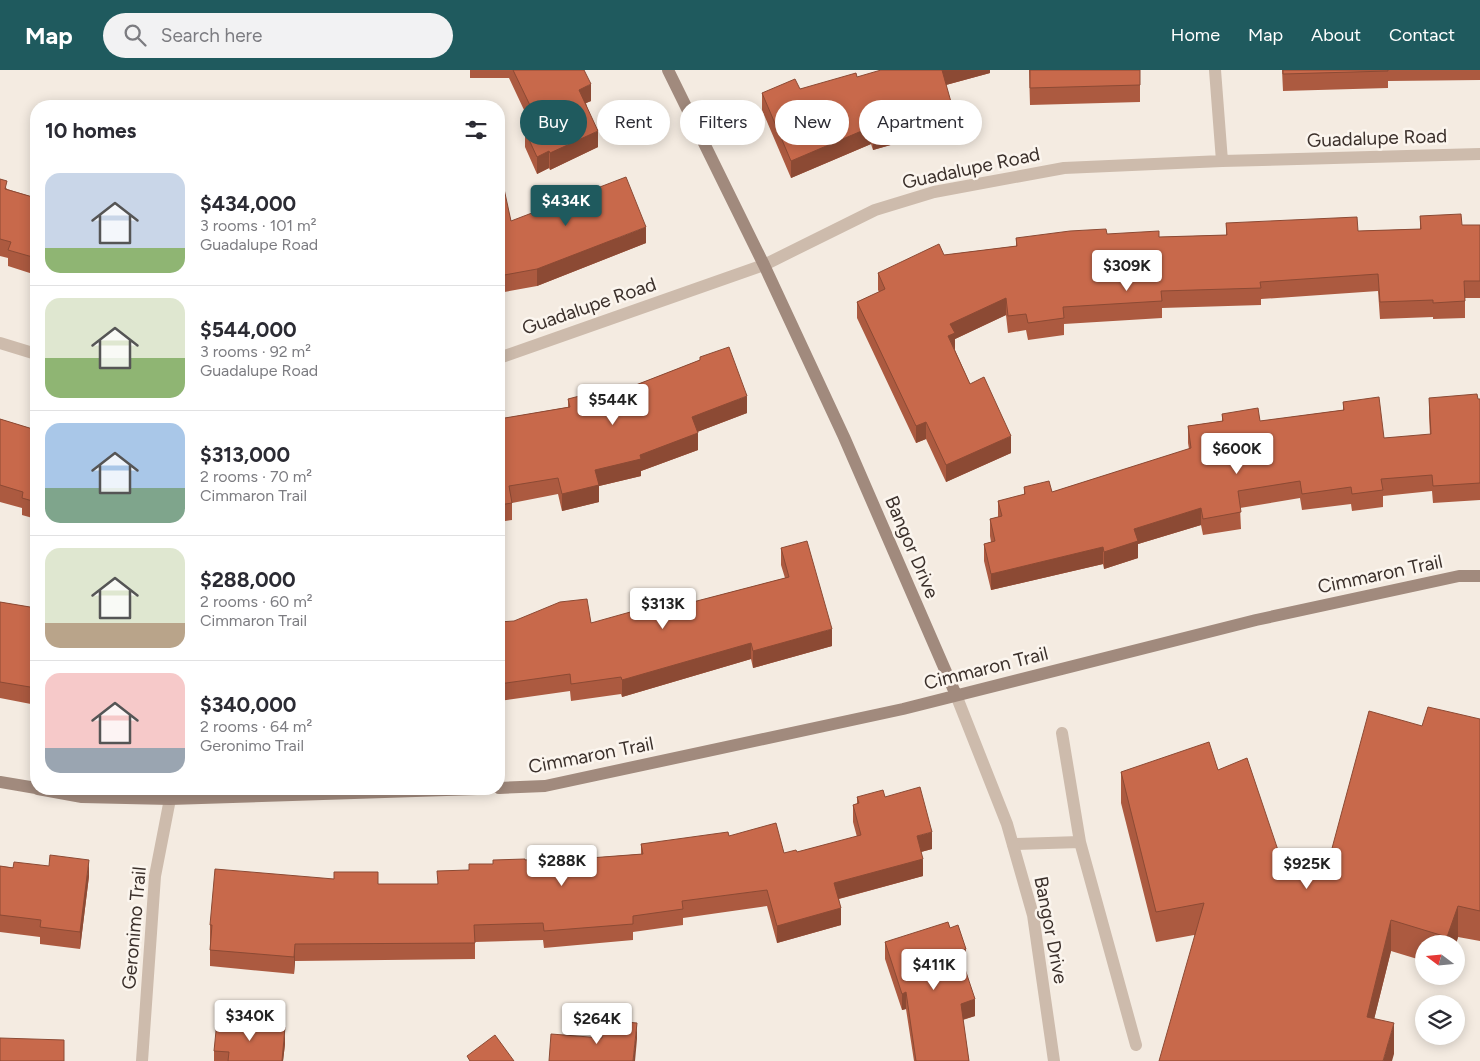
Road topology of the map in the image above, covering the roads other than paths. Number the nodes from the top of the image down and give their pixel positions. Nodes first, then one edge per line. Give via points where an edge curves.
1 (668, 70) edge
2 (1215, 70) edge
3 (1480, 154) edge
4 (1222, 161) junction
5 (764, 265) junction
6 (0, 343) edge
7 (30, 352) edge
8 (505, 356) edge
9 (1480, 576) edge
10 (956, 695) junction
11 (1062, 733) dead end
12 (0, 782) edge
13 (30, 788) edge
14 (505, 788) edge
15 (71, 795) edge
16 (293, 795) edge
17 (170, 799) junction
18 (1080, 842) junction
19 (1013, 844) junction
20 (1136, 1045) dead end
21 (142, 1061) edge
22 (1054, 1061) edge

1 - 5 street, Bangor Drive
2 - 4 street
3 - 4 street, Guadalupe Road
4 - 5 street, Guadalupe Road via 1064,168 934,192 875,210
5 - 8 street, Guadalupe Road
5 - 10 street, Bangor Drive via 844,437
6 - 7 street
9 - 10 street, Cimmaron Trail via 1459,576 1256,620
10 - 14 street, Cimmaron Trail via 545,786
10 - 19 street, Bangor Drive
11 - 18 street
12 - 13 street
15 - 17 street
16 - 17 street
17 - 21 street, Geronimo Trail via 155,876
18 - 19 street
18 - 20 street
19 - 22 street, Bangor Drive via 1033,915

